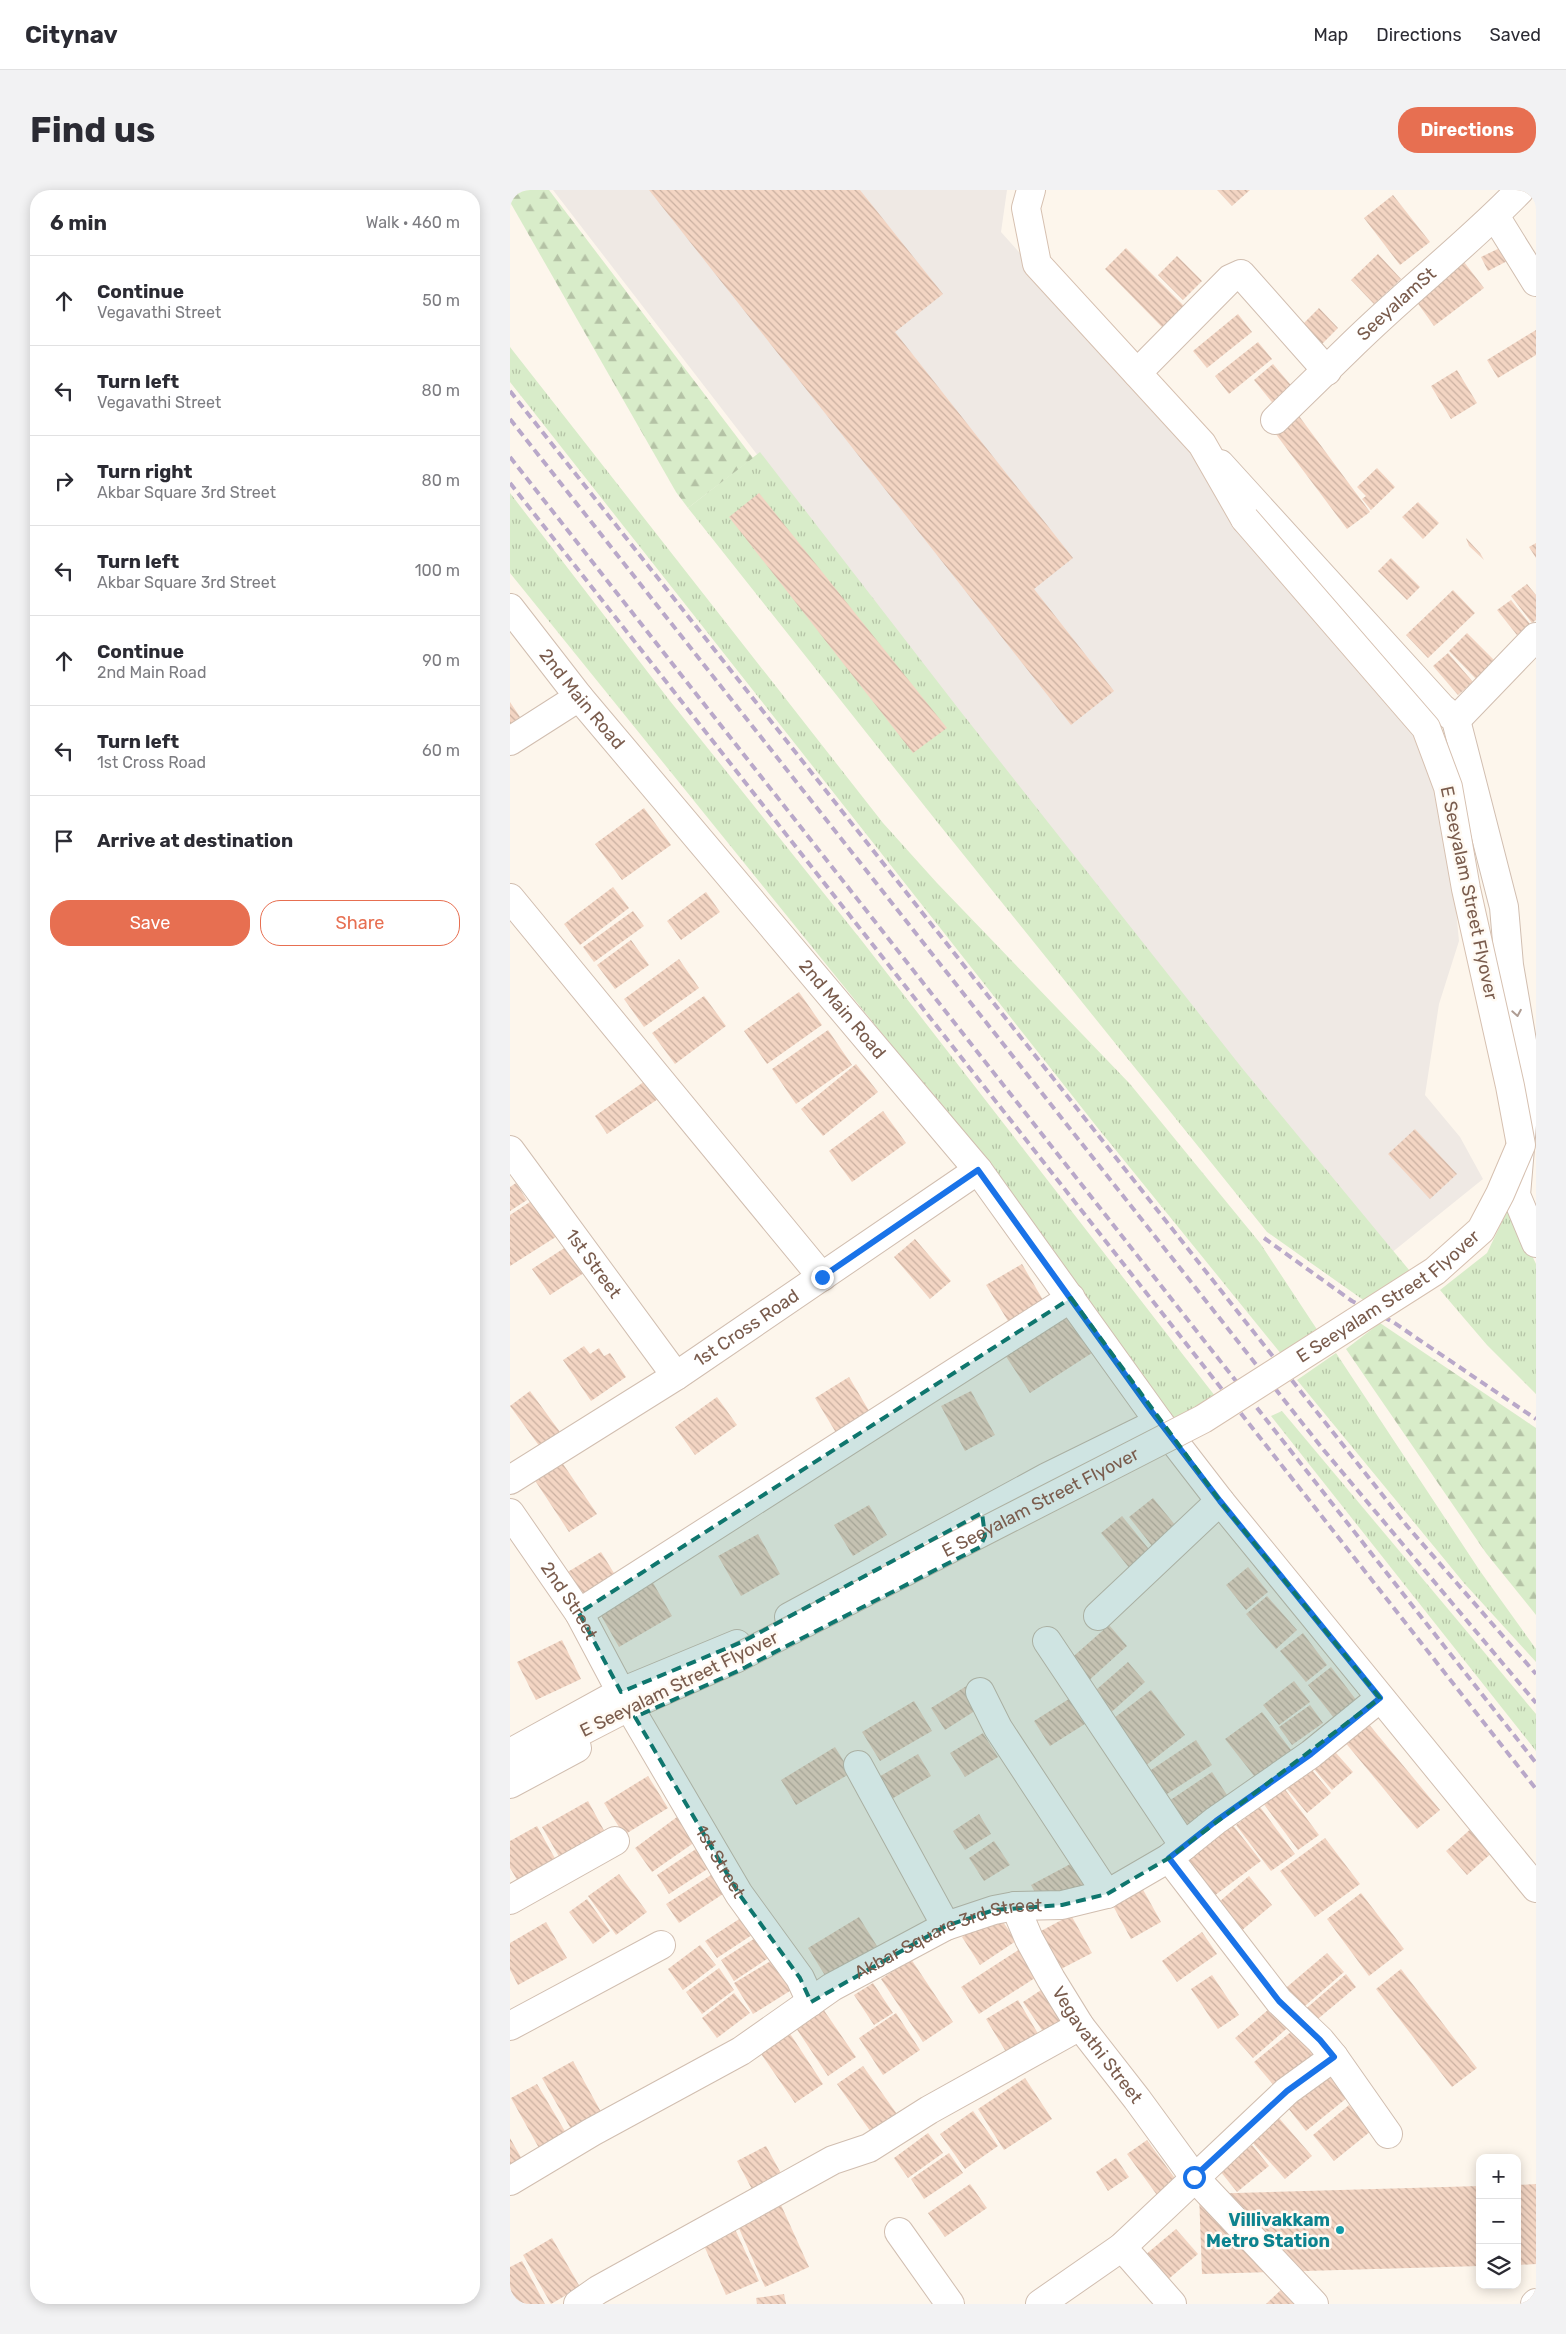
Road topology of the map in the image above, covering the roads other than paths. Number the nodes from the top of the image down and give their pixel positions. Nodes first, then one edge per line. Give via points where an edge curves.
1 (1031, 190) edge
2 (1520, 190) edge
3 (1495, 216) junction
4 (1536, 282) edge
5 (1327, 371) junction
6 (1137, 373) junction
7 (1274, 420) dead end
8 (1202, 444) junction
9 (510, 608) edge
10 (1536, 637) edge
11 (579, 697) junction
12 (1456, 720) junction
13 (510, 741) edge
14 (510, 898) edge
15 (1509, 965) junction
16 (1530, 1105) edge
17 (510, 1150) edge
18 (978, 1170) junction
19 (1536, 1243) edge
20 (822, 1277) junction
21 (1070, 1298) junction
22 (676, 1376) junction
23 (1159, 1422) junction
24 (510, 1480) edge
25 (1220, 1501) junction
26 (510, 1513) edge
27 (982, 1513) junction
28 (579, 1613) junction
29 (1098, 1616) dead end
30 (1047, 1641) dead end
31 (622, 1692) junction
32 (980, 1692) dead end
33 (1380, 1698) junction
34 (635, 1717) junction
35 (510, 1752) edge
36 (858, 1765) dead end
37 (510, 1768) edge
38 (510, 1784) edge
39 (615, 1841) dead end
40 (1176, 1852) junction
41 (1536, 1888) edge
42 (1107, 1894) junction
43 (510, 1900) edge
44 (1015, 1906) junction
45 (946, 1926) junction
46 (661, 1946) dead end
47 (811, 2002) junction
48 (510, 2026) edge
49 (1080, 2026) junction
50 (1334, 2057) junction
51 (1388, 2134) dead end
52 (1194, 2177) junction
53 (510, 2181) edge
54 (900, 2232) dead end
55 (1122, 2247) junction
56 (578, 2304) edge
57 (950, 2304) edge
58 (1040, 2304) edge
59 (1172, 2304) edge
60 (1314, 2304) edge

1 - 6 street via 1026,208 1037,264
2 - 3 street, SeeyalamSt
3 - 4 street
3 - 5 street, SeeyalamSt
5 - 6 street via 1241,274 1230,279
5 - 7 street, SeeyalamSt
6 - 8 street
8 - 12 street
8 - 37 street, E Seeyalam Street Flyover, bridge via 1245,519 1426,728 1448,786 1466,889 1521,1145 1500,1194 1481,1230 1435,1271 1203,1419 737,1658 636,1703
9 - 11 street, 2nd Main Road
10 - 12 street
11 - 13 street
11 - 18 street, 2nd Main Road
12 - 15 street via 1504,907
14 - 20 street
15 -> 16 street
15 - 16 street via 1492,977 1478,1000 1498,1094 1509,1108
16 - 19 street via 1516,1195
17 - 22 street, 1st Street
18 - 20 street, 1st Cross Road
18 - 21 street, 2nd Main Road
20 - 22 street, 1st Cross Road
21 - 23 street, 2nd Main Road
21 - 28 street
22 - 24 street, 1st Cross Road
23 - 25 street
23 - 27 street
25 - 29 street
25 - 33 street
26 - 28 street, 2nd Street
27 - 31 street via 742,1642
27 - 34 street via 985,1536 980,1547 738,1671
28 - 31 street, 2nd Street
30 - 40 street
31 - 35 street
32 - 42 street via 998,1728
33 - 40 street, Akbar Square 3rd Street via 1311,1754
33 - 41 street
34 - 38 street
34 - 47 street, 1st Street via 739,1894 800,1978
36 - 45 street
39 - 43 street
40 - 42 street, Akbar Square 3rd Street
40 - 50 street via 1279,2001
42 - 44 street, Akbar Square 3rd Street via 1062,1905
44 - 45 street, Akbar Square 3rd Street
44 - 49 street, Vegavathi Street via 1046,1971
45 - 47 street, Akbar Square 3rd Street via 832,1987
46 - 48 street
47 - 53 street, Akbar Square 3rd Street via 741,2051
49 - 52 street, Vegavathi Street
49 - 56 street via 929,2110 869,2148 825,2164
50 - 51 street
50 - 52 street via 1287,2091
52 - 55 street
52 - 60 street, Vegavathi Street
54 - 57 street
55 - 58 street
55 - 59 street

